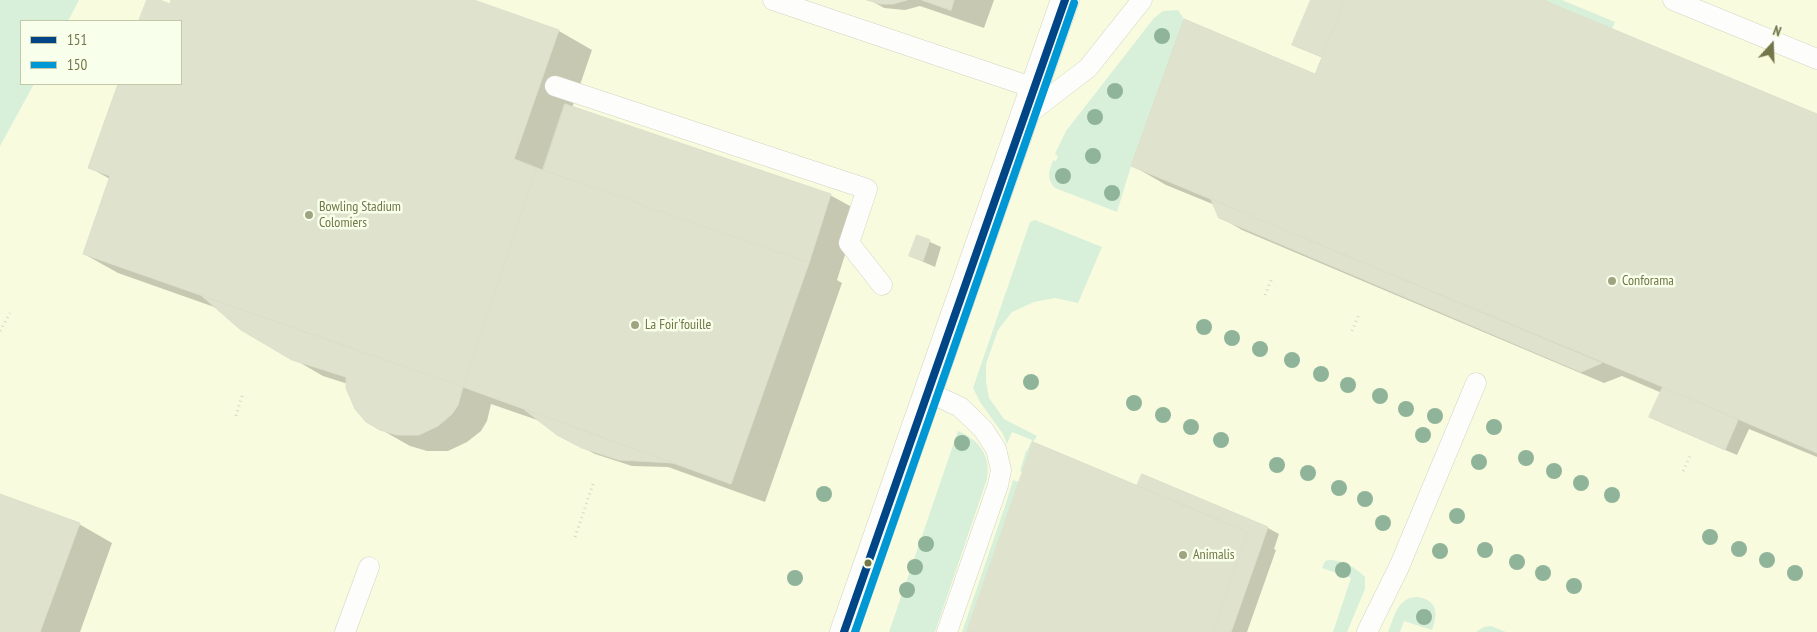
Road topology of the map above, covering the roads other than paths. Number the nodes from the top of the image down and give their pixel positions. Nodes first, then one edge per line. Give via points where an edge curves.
1 (773, 0) edge
2 (1065, 0) edge
3 (1142, 0) edge
4 (1673, 0) edge
5 (1817, 59) edge
6 (555, 86) dead end
7 (1034, 88) junction
8 (1024, 117) junction
9 (882, 285) dead end
10 (1476, 383) dead end
11 (928, 392) junction
12 (369, 567) dead end
13 (345, 632) edge
14 (844, 632) edge
15 (947, 632) edge
16 (1367, 632) edge

1 - 7 lane
2 - 7 street
3 - 8 lane via 1088,68
4 - 5 lane
6 - 9 lane via 867,189 849,243
7 - 8 street
8 - 11 street
10 - 16 lane via 1398,568
11 - 14 street
11 - 15 lane via 960,407 982,429 996,449 1001,470
12 - 13 lane

